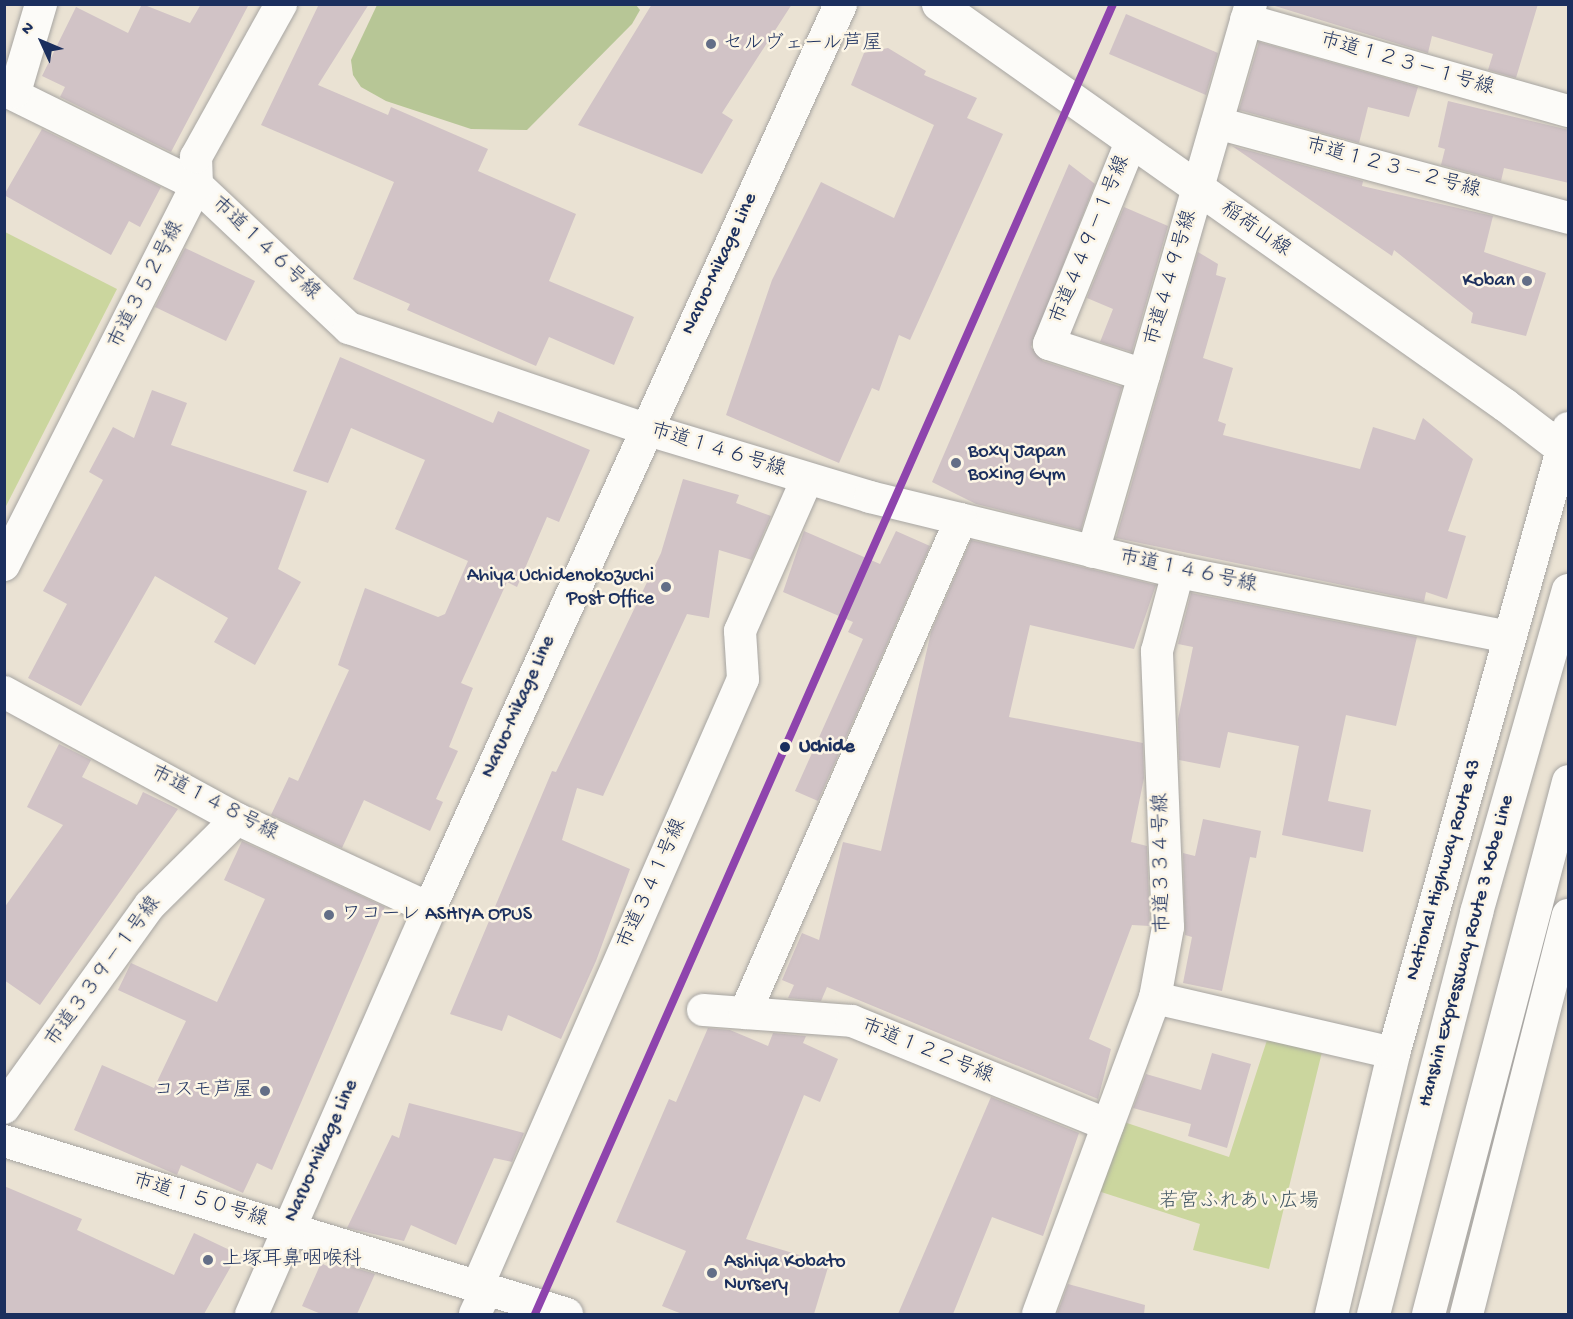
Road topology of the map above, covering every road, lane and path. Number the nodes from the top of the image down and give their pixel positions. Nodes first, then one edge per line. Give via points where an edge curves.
1 (41, 4) edge
2 (281, 4) edge
3 (840, 4) edge
4 (938, 4) edge
5 (1248, 12) edge
6 (10, 91) edge
7 (1569, 111) edge
8 (1217, 123) junction
9 (1131, 142) junction
10 (197, 185) junction
11 (1197, 189) junction
12 (1569, 218) edge
13 (1144, 375) junction
14 (645, 429) junction
15 (1566, 445) edge
16 (807, 479) junction
17 (961, 519) junction
18 (1094, 552) junction
19 (4, 565) edge
20 (1178, 572) junction
21 (1569, 590) edge
22 (1509, 637) junction
23 (4, 692) edge
24 (1569, 780) edge
25 (237, 819) junction
26 (429, 908) junction
27 (1569, 915) edge
28 (1155, 998) junction
29 (703, 1010) dead end
30 (745, 1013) junction
31 (1393, 1053) junction
32 (4, 1108) edge
33 (1108, 1125) junction
34 (4, 1141) edge
35 (289, 1228) junction
36 (480, 1296) edge
37 (251, 1314) edge
38 (567, 1314) edge
39 (1038, 1314) edge
40 (1331, 1314) edge
41 (1373, 1314) edge
42 (1428, 1314) edge
43 (1466, 1314) edge

1 - 6 street
2 - 10 street, 市道３５２号線 via 196,157
3 - 14 main road, Naruo-Mikage Line
4 - 9 main road, 稲荷山線
5 - 7 street, 市道１２３－１号線
5 - 8 street, 市道４４９号線
6 - 10 street, 市道１４６号線
8 - 11 street, 市道４４９号線
8 - 12 street, 市道１２３－２号線
9 - 11 main road, 稲荷山線
9 - 13 street, 市道４４９－１号線 via 1049,344
10 - 14 street, 市道１４６号線 via 350,328
10 - 19 street, 市道３５２号線
11 - 13 street, 市道４４９号線
11 - 15 main road, 稲荷山線
13 - 18 street, 市道４４９号線
14 - 16 street, 市道１４６号線
14 - 26 main road, Naruo-Mikage Line
15 - 22 main road, National Highway Route 43
16 - 17 street, 市道１４６号線
16 - 36 street, 市道３４１号線 via 740,630 743,679
17 - 18 street, 市道１４６号線
17 - 30 street
18 - 20 street, 市道１４６号線
20 - 22 street, 市道１４６号線
20 - 28 street, 市道３３４号線 via 1157,651 1168,927
21 - 41 main road, Hanshin Expressway Route 3 Kobe Line via 1476,912
22 - 31 main road, National Highway Route 43
23 - 25 street, 市道１４８号線
24 - 42 main road
25 - 26 street, 市道１４８号線
25 - 32 street, 市道３３９－１号線 via 150,905
26 - 35 main road, Naruo-Mikage Line
27 - 43 main road
28 - 31 street
28 - 33 street, 市道３３４号線
29 - 30 street, 市道１２２号線
30 - 33 street, 市道１２２号線 via 852,1021
31 - 40 main road, National Highway Route 43
33 - 39 street, 市道３３４号線
34 - 35 street, 市道１５０号線
35 - 36 street, 市道１５０号線
35 - 37 main road, Naruo-Mikage Line
36 - 38 street, 市道１５０号線

